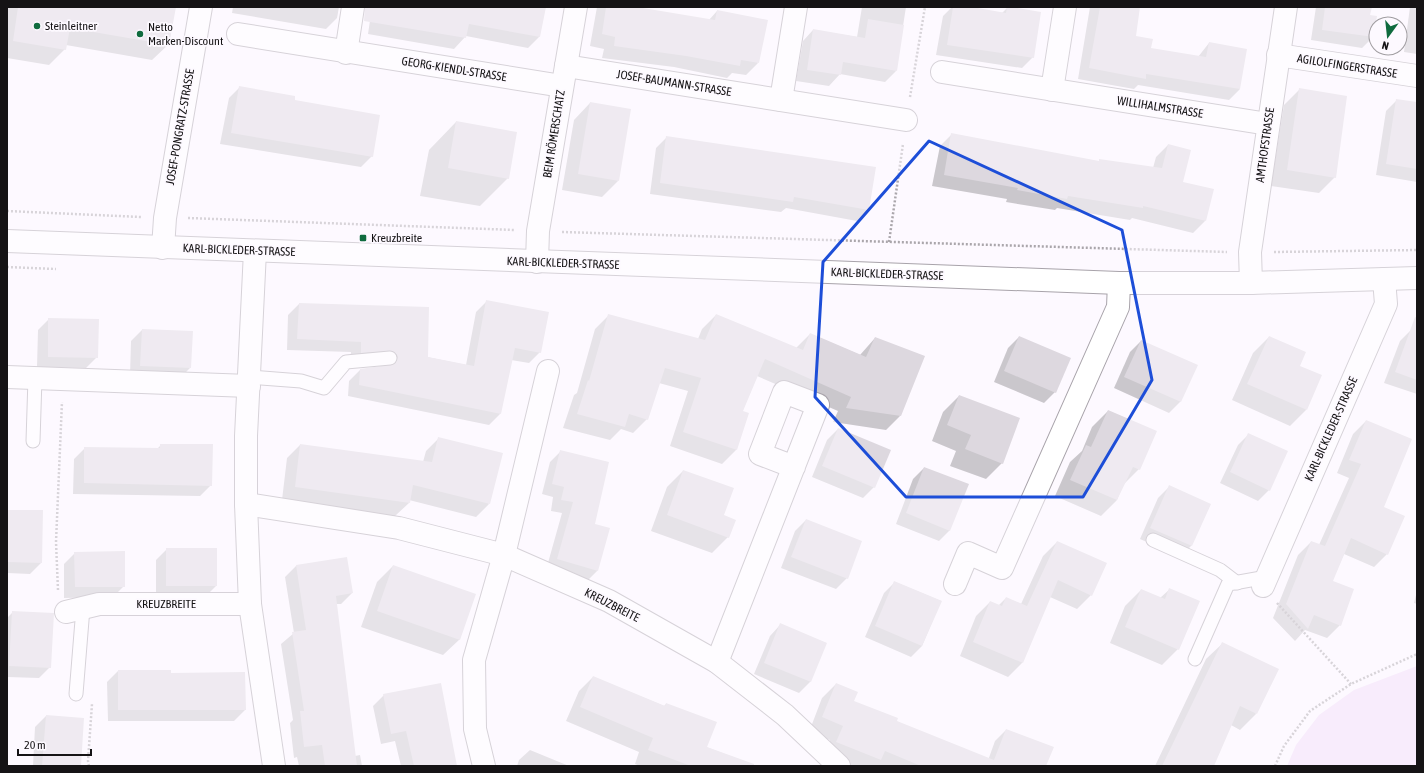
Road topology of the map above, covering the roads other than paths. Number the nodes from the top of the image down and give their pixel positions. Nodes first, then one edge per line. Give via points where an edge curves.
1 (201, 7) edge
2 (353, 7) edge
3 (576, 7) edge
4 (796, 7) edge
5 (1065, 7) edge
6 (1286, 7) edge
7 (238, 34) dead end
8 (346, 53) junction
9 (1278, 55) junction
10 (942, 72) dead end
11 (564, 76) junction
12 (1417, 76) edge
13 (1052, 90) junction
14 (781, 100) junction
15 (906, 120) dead end
16 (1268, 124) junction
17 (7, 241) edge
18 (163, 248) junction
19 (255, 251) junction
20 (537, 262) junction
21 (1417, 278) edge
22 (1384, 279) junction
23 (1119, 283) junction
24 (1251, 283) junction
25 (390, 358) dead end
26 (548, 371) dead end
27 (7, 377) edge
28 (35, 378) junction
29 (249, 382) junction
30 (33, 441) dead end
31 (794, 467) dead end
32 (246, 504) junction
33 (1153, 540) dead end
34 (504, 555) junction
35 (1237, 582) junction
36 (1265, 582) joint
37 (955, 584) dead end
38 (250, 604) junction
39 (75, 610) joint
40 (1195, 659) dead end
41 (717, 662) junction
42 (76, 694) dead end
43 (274, 766) edge
44 (484, 766) edge
45 (839, 766) edge

1 - 18 street, JOSEF-PONGRATZ-STRASSE via 165,218
2 - 8 street
3 - 11 street, BEIM RÖMERSCHATZ
4 - 14 street
5 - 13 street
6 - 9 street, AMTHOFSTRASSE
7 - 8 street, GEORG-KIENDL-STRASSE
8 - 11 street, GEORG-KIENDL-STRASSE
9 - 12 street, AGILOLFINGERSTRASSE
9 - 16 street, AMTHOFSTRASSE
10 - 13 street, WILLIHALMSTRASSE
11 - 14 street, JOSEF-BAUMANN-STRASSE
11 - 20 street, BEIM RÖMERSCHATZ via 538,231
13 - 16 street, WILLIHALMSTRASSE
14 - 15 street, JOSEF-BAUMANN-STRASSE
16 - 24 street, AMTHOFSTRASSE via 1250,252
17 - 18 street, KARL-BICKLEDER-STRASSE
18 - 19 street, KARL-BICKLEDER-STRASSE
19 - 20 street, KARL-BICKLEDER-STRASSE
19 - 29 street
20 - 23 street, KARL-BICKLEDER-STRASSE
21 - 22 street, KARL-BICKLEDER-STRASSE
22 - 24 street, KARL-BICKLEDER-STRASSE
22 - 36 street, KARL-BICKLEDER-STRASSE via 1386,304
23 - 24 street, KARL-BICKLEDER-STRASSE
23 - 37 street via 1118,307 1002,568 968,553
25 - 29 lane via 346,362 324,388 301,381
26 - 34 street
27 - 28 street
28 - 29 street
28 - 30 lane
29 - 32 street
31 - 41 street
32 - 34 street, KREUZBREITE via 399,528
32 - 38 street
33 - 35 lane via 1220,570
34 - 41 street, KREUZBREITE via 609,601
34 - 44 street via 474,660 475,729
35 - 36 lane
35 - 40 lane via 1228,584
38 - 39 street, KREUZBREITE via 99,604
38 - 43 street
39 - 42 lane
41 - 45 street, KREUZBREITE via 785,715

